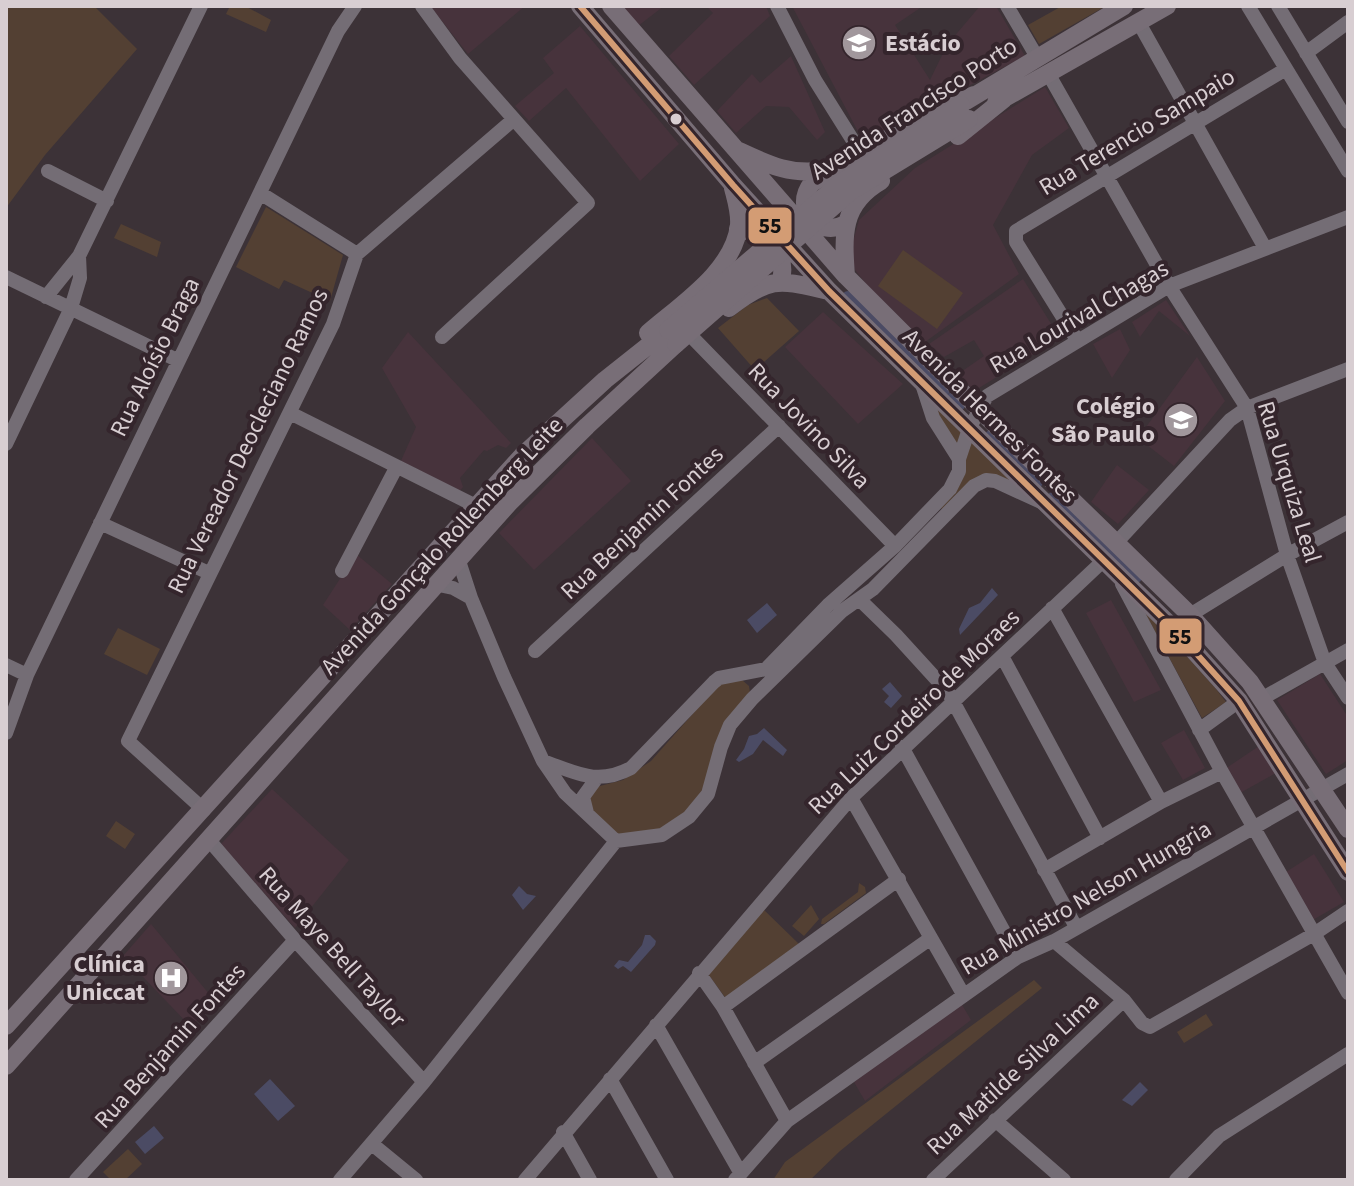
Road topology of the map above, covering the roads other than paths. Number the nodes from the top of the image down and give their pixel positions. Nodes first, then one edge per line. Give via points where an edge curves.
1 (201, 6) edge
2 (355, 6) edge
3 (422, 6) edge
4 (580, 6) edge
5 (611, 6) edge
6 (777, 6) edge
7 (1007, 6) edge
8 (1124, 6) edge
9 (1167, 6) edge
10 (1248, 6) edge
11 (1278, 6) edge
12 (1348, 22) edge
13 (1139, 23) junction
14 (1306, 53) junction
15 (1037, 57) junction
16 (1286, 69) junction
17 (1049, 75) junction
18 (1004, 99) junction
19 (968, 106) junction
20 (514, 119) junction
21 (1195, 122) junction
22 (1348, 122) edge
23 (733, 148) junction
24 (862, 155) junction
25 (840, 167) junction
26 (1347, 167) edge
27 (48, 171) dead end
28 (1108, 177) junction
29 (733, 185) junction
30 (260, 193) junction
31 (107, 201) junction
32 (1348, 217) edge
33 (845, 224) junction
34 (738, 229) junction
35 (1265, 248) junction
36 (357, 254) junction
37 (79, 256) junction
38 (846, 276) junction
39 (6, 277) edge
40 (781, 280) junction
41 (1169, 286) junction
42 (829, 291) junction
43 (46, 297) junction
44 (71, 308) junction
45 (442, 337) dead end
46 (679, 337) junction
47 (1077, 340) junction
48 (177, 360) junction
49 (1348, 369) edge
50 (605, 380) junction
51 (922, 384) junction
52 (1247, 408) junction
53 (979, 409) junction
54 (290, 413) junction
55 (779, 426) junction
56 (969, 429) junction
57 (6, 444) edge
58 (959, 459) junction
59 (396, 468) junction
60 (1046, 504) junction
61 (476, 506) junction
62 (937, 512) junction
63 (1348, 522) edge
64 (100, 523) junction
65 (1116, 543) junction
66 (895, 546) junction
67 (1287, 555) junction
68 (458, 558) junction
69 (1103, 561) junction
70 (342, 571) dead end
71 (209, 573) junction
72 (1118, 576) junction
73 (434, 584) junction
74 (471, 598) junction
75 (859, 599) junction
76 (1052, 608) junction
77 (1190, 615) junction
78 (1348, 650) edge
79 (535, 651) dead end
80 (1002, 656) junction
81 (1325, 663) junction
82 (6, 665) edge
83 (27, 675) junction
84 (737, 675) junction
85 (1348, 698) edge
86 (752, 699) junction
87 (1261, 699) junction
88 (1239, 701) junction
89 (954, 702) junction
90 (1199, 730) junction
91 (6, 733) edge
92 (902, 747) junction
93 (543, 761) junction
94 (1222, 772) junction
95 (1348, 774) edge
96 (596, 779) junction
97 (1323, 791) junction
98 (851, 798) junction
99 (1161, 802) junction
100 (1302, 802) junction
101 (204, 810) junction
102 (589, 818) junction
103 (1254, 828) junction
104 (1348, 829) edge
105 (1100, 838) junction
106 (209, 840) junction
107 (616, 841) junction
108 (1044, 870) junction
109 (1348, 872) edge
110 (899, 879) junction
111 (1348, 911) edge
112 (1076, 927) junction
113 (1314, 934) junction
114 (931, 938) junction
115 (295, 940) junction
116 (1054, 941) junction
117 (1018, 957) junction
118 (699, 973) junction
119 (1348, 993) edge
120 (963, 994) junction
121 (1124, 1000) junction
122 (723, 1007) junction
123 (656, 1025) junction
124 (6, 1026) edge
125 (1348, 1054) edge
126 (754, 1063) junction
127 (6, 1066) edge
128 (610, 1079) junction
129 (424, 1082) junction
130 (995, 1120) junction
131 (787, 1121) junction
132 (563, 1132) junction
133 (372, 1144) junction
134 (738, 1176) edge
135 (76, 1180) edge
136 (340, 1180) edge
137 (416, 1180) edge
138 (525, 1180) edge
139 (590, 1180) edge
140 (667, 1180) edge
141 (933, 1180) edge
142 (1064, 1180) edge
143 (1176, 1180) edge

1 - 31 street
2 - 30 street, Rua Aloísio Braga
3 - 20 street
4 - 29 main road, Avenida Hermes Fontes
5 - 23 main road, Avenida Hermes Fontes
6 - 24 street
7 - 15 street
8 - 15 main road, Avenida Francisco Porto
9 - 13 main road, Avenida Francisco Porto
10 - 16 street
11 - 14 street
12 - 14 street
13 - 17 main road, Avenida Francisco Porto
13 - 21 street
14 - 22 street
15 - 19 main road, Avenida Francisco Porto
16 - 21 street, Rua Terencio Sampaio
16 - 26 street
17 - 18 main road, Avenida Francisco Porto
17 - 28 street, Rua Urquiza Leal
18 - 19 main road, Avenida Francisco Porto
18 - 33 main road via 967,131 871,187
19 - 24 main road via 926,116
19 - 46 main road, Avenida Francisco Porto, bridge via 858,170 809,207
20 - 36 street
20 - 45 street via 588,203
21 - 28 street, Rua Terencio Sampaio
21 - 35 street
23 - 25 main road via 789,172
23 - 38 main road, Avenida Hermes Fontes
24 - 25 main road
25 - 33 main road via 812,183 803,198 809,216 826,228
27 - 31 street
28 - 41 street, Rua Urquiza Leal
28 - 47 street, Rua Terencio Sampaio via 1020,227 1015,235
29 - 34 main road
29 - 42 main road, Avenida Hermes Fontes
30 - 36 street
30 - 48 street, Rua Aloísio Braga
31 - 37 street
32 - 35 street, Rua Lourival Chagas
33 - 38 main road
34 - 40 main road via 756,233 772,245 782,264
34 - 50 main road via 724,264 629,351
35 - 41 street, Rua Lourival Chagas
36 - 54 street, Rua Vereador Deocleciano Ramos via 333,324
37 - 43 street
37 - 44 street via 80,278
38 - 53 main road, Avenida Hermes Fontes
39 - 43 street
40 - 42 main road
40 - 46 main road via 758,287
41 - 47 street, Rua Lourival Chagas
41 - 52 street, Rua Urquiza Leal
42 - 51 main road, Avenida Hermes Fontes
43 - 44 street
44 - 48 street
44 - 57 street
46 - 50 main road, Avenida Gonçalo Rollemberg Leite
46 - 55 street, Rua Jovino Silva
46 - 68 main road, Avenida Gonçalo Rollemberg Leite
47 - 53 street, Rua Lourival Chagas via 987,396
48 - 64 street, Rua Aloísio Braga
49 - 52 street
50 - 61 main road, Avenida Gonçalo Rollemberg Leite
51 - 56 main road, Avenida Hermes Fontes
51 - 58 street via 933,418
52 - 65 street via 1217,432
52 - 67 street, Rua Urquiza Leal
53 - 56 street, Rua Lourival Chagas
53 - 65 main road, Avenida Hermes Fontes
54 - 59 street
54 - 71 street, Rua Vereador Deocleciano Ramos
55 - 66 street, Rua Jovino Silva
55 - 79 street, Rua Benjamin Fontes
56 - 58 street, Rua Lourival Chagas
56 - 60 main road, Avenida Hermes Fontes
58 - 62 street, Rua Lourival Chagas via 955,481
59 - 61 street
59 - 70 street
60 - 62 street via 986,480
60 - 69 main road, Avenida Hermes Fontes
61 - 101 main road, Avenida Gonçalo Rollemberg Leite
62 - 66 street
62 - 75 street via 885,577
63 - 67 street
64 - 71 street
64 - 83 street, Rua Aloísio Braga
65 - 77 main road, Avenida Hermes Fontes
66 - 84 street via 766,669
67 - 77 street
67 - 81 street, Rua Urquiza Leal
68 - 73 main road, Avenida Gonçalo Rollemberg Leite
68 - 74 street
69 - 72 main road, Avenida Hermes Fontes
69 - 76 street, Rua Luiz Cordeiro de Moraes
71 - 101 street, Rua Vereador Deocleciano Ramos via 128,741
72 - 88 main road, Avenida Hermes Fontes
72 - 90 street
73 - 74 street
73 - 106 main road, Avenida Gonçalo Rollemberg Leite
74 - 93 street
75 - 86 street
75 - 89 street
76 - 80 street, Rua Luiz Cordeiro de Moraes
76 - 99 street
77 - 87 main road, Avenida Hermes Fontes
78 - 81 street
80 - 89 street, Rua Luiz Cordeiro de Moraes
80 - 105 street
81 - 85 street, Rua Urquiza Leal
81 - 87 street
82 - 83 street
83 - 91 street, Rua Aloísio Braga
84 - 86 street via 749,683
84 - 96 street via 714,682 631,768
86 - 107 street via 725,734 701,805 662,835
87 - 97 main road, Avenida Hermes Fontes
88 - 90 street
88 - 100 main road, Avenida Hermes Fontes
89 - 92 street, Rua Luiz Cordeiro de Moraes
89 - 108 street
90 - 94 street
92 - 98 street, Rua Luiz Cordeiro de Moraes
92 - 117 street
93 - 96 street
93 - 102 street
94 - 99 street
94 - 103 street
95 - 97 street, Rua Ministro Nelson Hungria
96 - 102 street via 583,797
97 - 100 street, Rua Ministro Nelson Hungria
97 - 104 main road, Avenida Hermes Fontes
98 - 110 street
98 - 118 street, Rua Luiz Cordeiro de Moraes
99 - 105 street
100 - 103 street, Rua Ministro Nelson Hungria
100 - 109 main road, Avenida Hermes Fontes
101 - 124 main road, Avenida Gonçalo Rollemberg Leite
102 - 107 street
103 - 112 street, Rua Ministro Nelson Hungria
103 - 113 street
105 - 108 street
106 - 115 street, Rua Maye Bell Taylor
106 - 127 main road, Avenida Gonçalo Rollemberg Leite
107 - 129 street
108 - 112 street
110 - 114 street
110 - 122 street
111 - 113 street
112 - 116 street, Rua Ministro Nelson Hungria
113 - 119 street
113 - 121 street via 1156,1025 1142,1023
114 - 120 street
114 - 126 street
115 - 129 street, Rua Maye Bell Taylor
115 - 135 street, Rua Benjamin Fontes
116 - 117 street, Rua Ministro Nelson Hungria
116 - 121 street
117 - 120 street, Rua Ministro Nelson Hungria
118 - 122 street
118 - 123 street, Rua Luiz Cordeiro de Moraes
120 - 131 street, Rua Ministro Nelson Hungria
121 - 130 street, Rua Matilde Silva Lima
122 - 126 street
123 - 128 street, Rua Luiz Cordeiro de Moraes
123 - 134 street
125 - 143 street via 1219,1136
126 - 131 street
128 - 132 street, Rua Luiz Cordeiro de Moraes
128 - 140 street
129 - 133 street
130 - 141 street, Rua Matilde Silva Lima
130 - 142 street
131 - 134 street, Rua Ministro Nelson Hungria
132 - 138 street, Rua Luiz Cordeiro de Moraes
132 - 139 street
133 - 136 street
133 - 137 street

